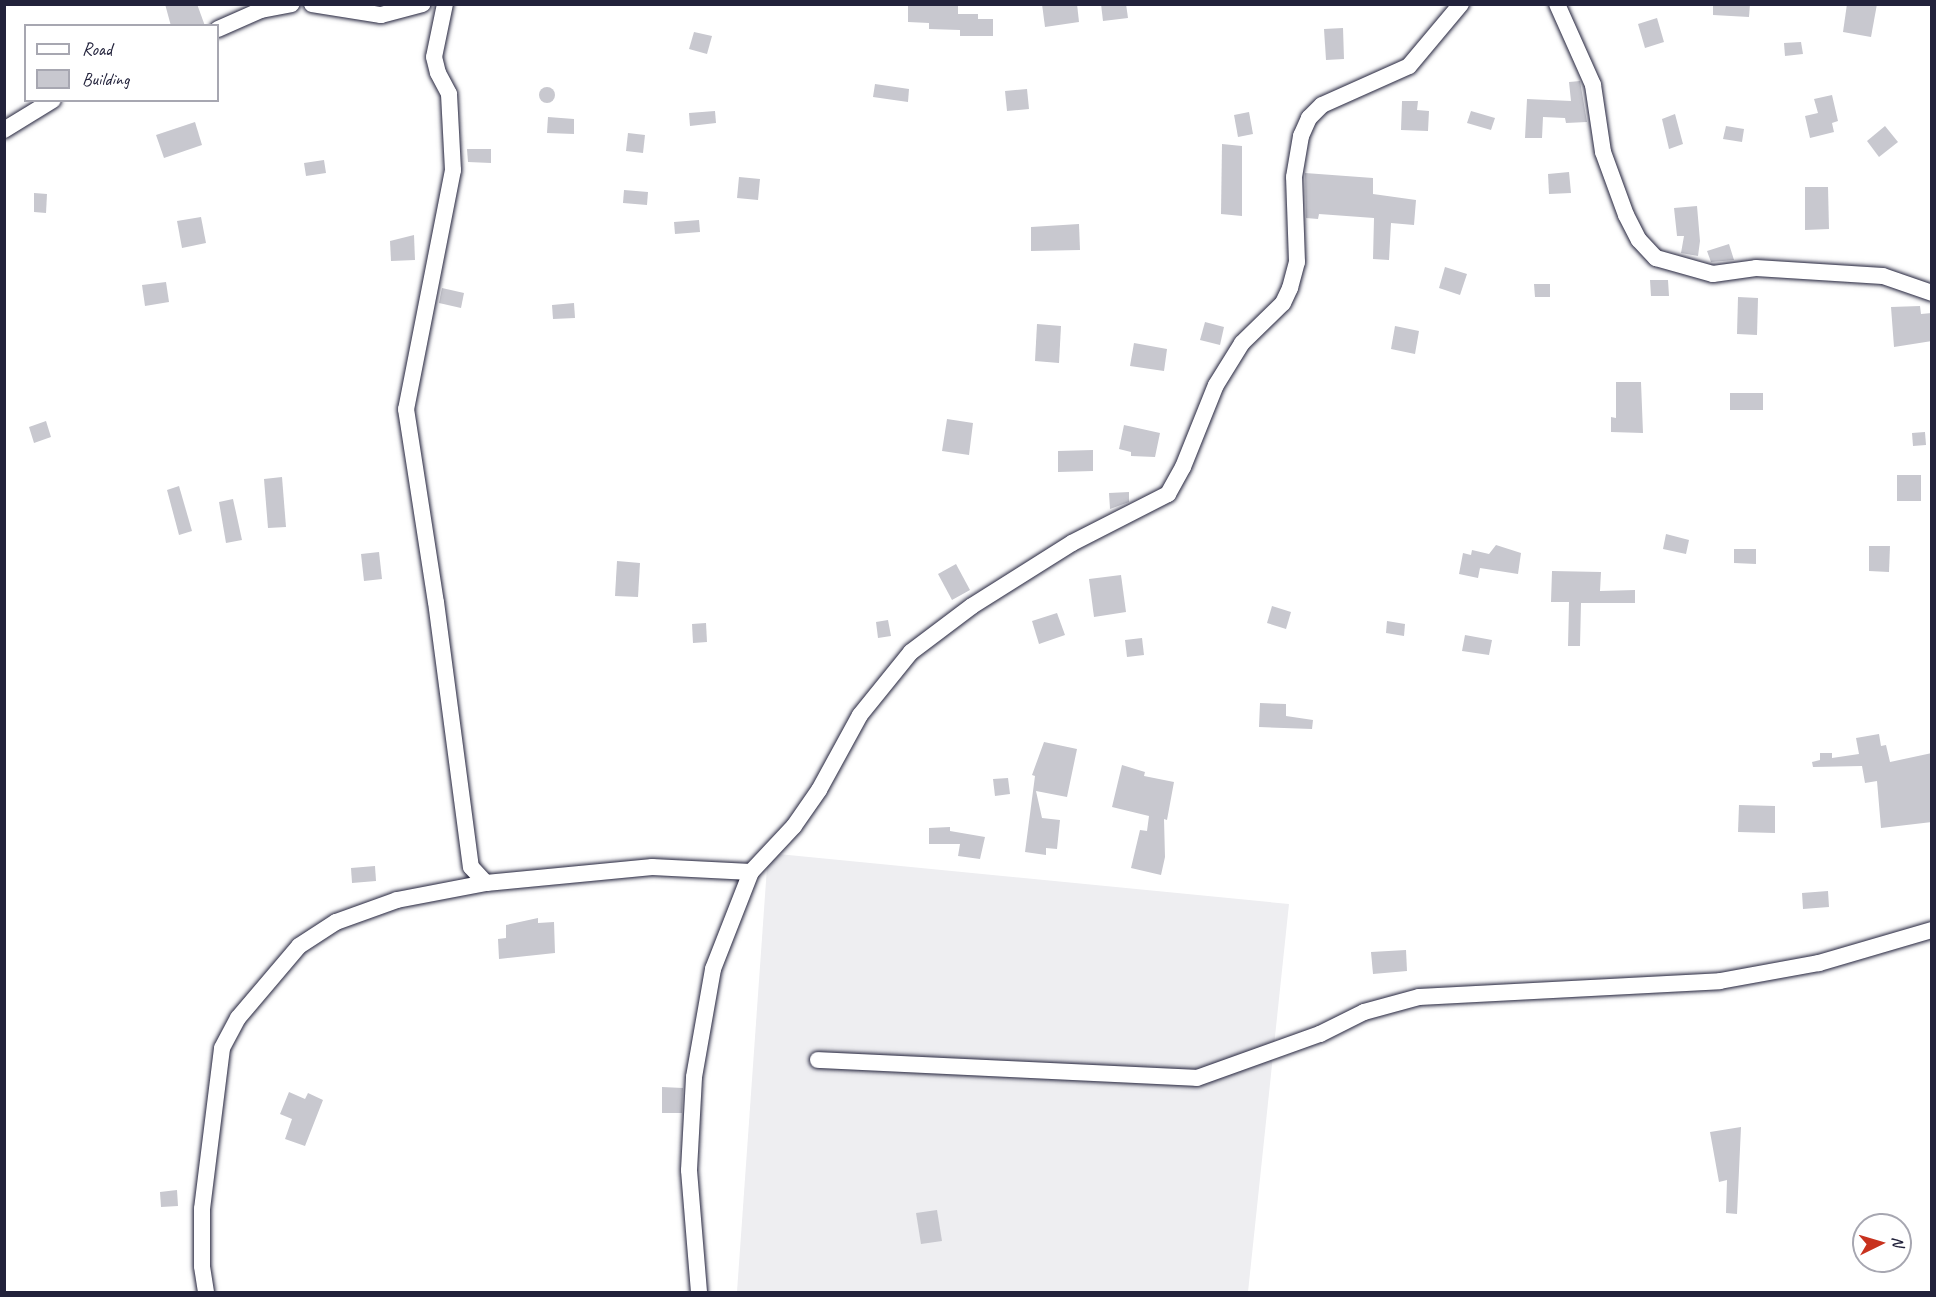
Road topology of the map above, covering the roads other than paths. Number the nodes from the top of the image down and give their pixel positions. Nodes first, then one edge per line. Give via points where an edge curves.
1 (291, 4) edge
2 (312, 4) edge
3 (423, 4) edge
4 (445, 4) edge
5 (1461, 4) edge
6 (1557, 4) edge
7 (219, 28) edge
8 (50, 102) edge
9 (4, 130) edge
10 (1932, 293) edge
11 (752, 872) junction
12 (486, 883) junction
13 (1932, 930) edge
14 (818, 1060) dead end
15 (206, 1293) edge
16 (699, 1293) edge

1 - 7 street via 261,10
2 - 3 street via 381,15
4 - 12 street via 434,57 449,94 453,170 406,409 471,867
5 - 11 street via 1409,66 1322,105 1309,118 1301,136 1294,177 1297,262 1290,288 1283,303 1242,343 1216,385 1183,468 1168,494 1072,543 972,606 911,651 860,715 819,790 794,826
6 - 10 street via 1593,85 1603,152 1626,215 1639,240 1656,258 1713,274 1756,268 1883,276
8 - 9 street
11 - 12 street via 652,867
11 - 16 street via 713,969 694,1077 688,1170
12 - 15 street via 397,900 336,922 299,946 238,1018 222,1048 202,1209
13 - 14 street via 1819,963 1720,981 1419,997 1364,1012 1320,1034 1197,1078

